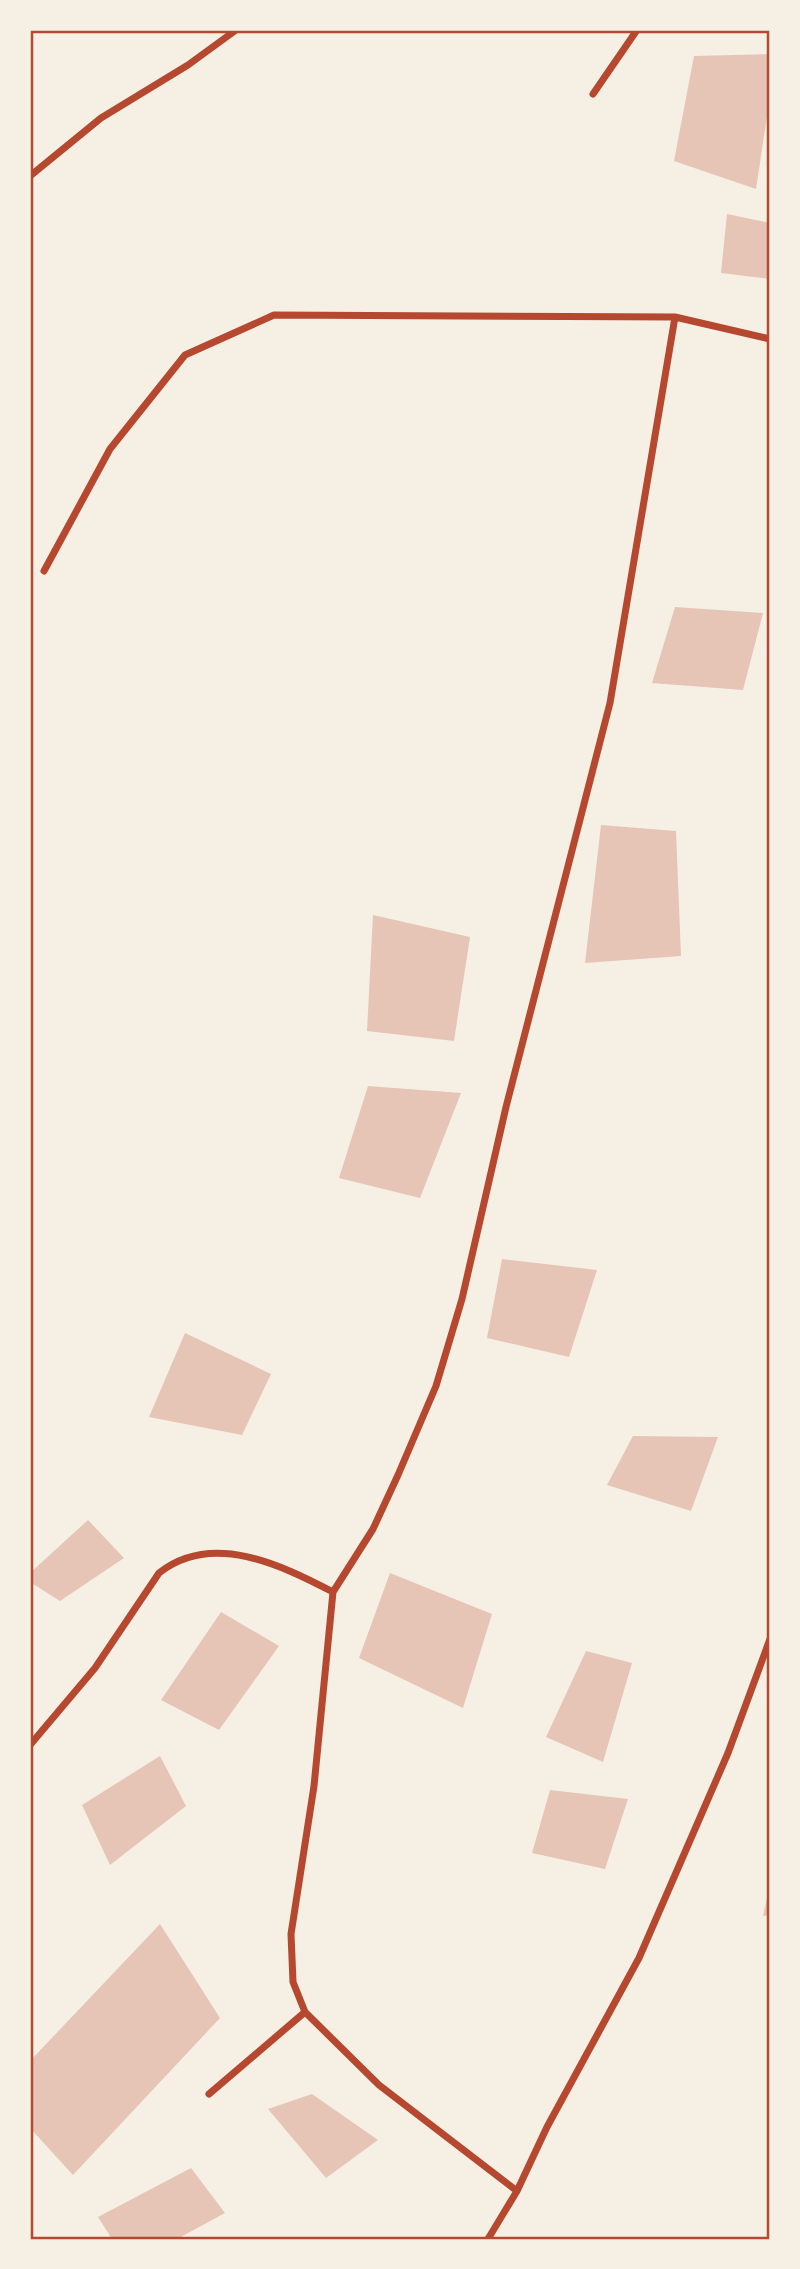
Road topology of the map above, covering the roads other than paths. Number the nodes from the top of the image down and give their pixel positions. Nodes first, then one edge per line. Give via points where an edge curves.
1 (236, 30) edge
2 (637, 30) edge
3 (593, 94) dead end
4 (30, 176) edge
5 (675, 317) junction
6 (770, 339) edge
7 (44, 571) dead end
8 (333, 1592) junction
9 (770, 1639) edge
10 (30, 1745) edge
11 (305, 2012) junction
12 (209, 2094) dead end
13 (517, 2191) junction
14 (488, 2239) edge

1 - 4 street via 101,118
2 - 3 street
5 - 6 street
5 - 7 street via 274,315 186,355 110,449
5 - 8 street via 610,703 506,1107 462,1299 436,1386 398,1475 373,1529
8 - 10 street via 290,1570 244,1556 208,1554 173,1562 159,1573 95,1668
8 - 11 street via 314,1786 291,1934 293,1982
9 - 13 street via 728,1753 639,1958
11 - 12 street
11 - 13 street via 379,2085
13 - 14 street

